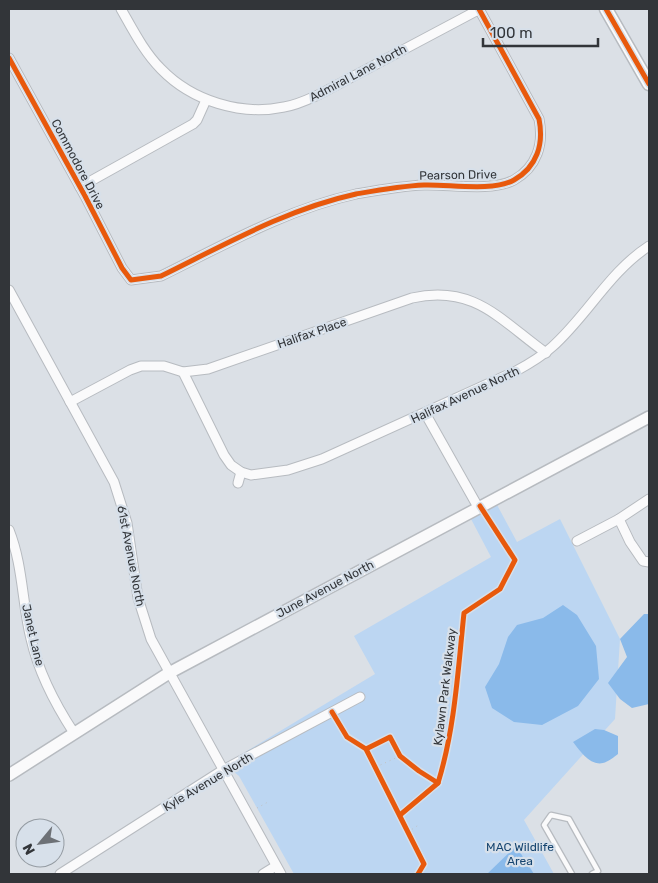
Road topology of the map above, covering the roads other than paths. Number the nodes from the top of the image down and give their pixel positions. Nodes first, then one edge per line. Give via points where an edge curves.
1 (121, 9) edge
2 (480, 9) edge
3 (606, 9) edge
4 (9, 58) edge
5 (649, 84) edge
6 (206, 100) junction
7 (80, 187) junction
8 (649, 246) edge
9 (131, 280) joint
10 (9, 290) edge
11 (546, 353) junction
12 (183, 372) junction
13 (70, 402) junction
14 (425, 413) junction
15 (649, 417) edge
16 (241, 472) junction
17 (238, 483) dead end
18 (649, 499) edge
19 (478, 507) junction
20 (619, 519) junction
21 (9, 530) edge
22 (577, 541) dead end
23 (649, 562) edge
24 (169, 673) junction
25 (360, 697) dead end
26 (74, 733) junction
27 (223, 770) junction
28 (9, 775) edge
29 (278, 870) edge
30 (60, 874) edge
31 (264, 874) edge
32 (572, 874) edge
33 (592, 874) edge

1 - 6 street, Admiral Lane North via 161,70
2 - 6 street, Admiral Lane North via 303,102 267,110
2 - 9 street, Pearson Drive via 539,119 542,131 537,155 522,175 500,186 424,185 354,195 286,216 161,276
3 - 5 main road
4 - 7 street, Commodore Drive
6 - 7 street via 193,124
7 - 9 street, Commodore Drive
8 - 11 street, Halifax Avenue North via 623,268
10 - 13 street, 61st Avenue North
11 - 12 street, Halifax Place via 480,303 455,296 429,294 208,369
11 - 14 street, Halifax Avenue North via 516,371
12 - 13 street, Halifax Place via 164,366 141,366
12 - 16 street via 224,455 231,466
13 - 24 street, 61st Avenue North via 116,489 126,523 143,619
14 - 16 street, Halifax Avenue North via 322,459 288,470 251,475
14 - 19 street
15 - 19 street, June Avenue North
16 - 17 street
18 - 20 street
19 - 24 street, June Avenue North
20 - 22 street
20 - 23 street via 643,561
21 - 26 street, Janet Lane via 19,563 31,639 39,667
24 - 26 street, June Avenue North
24 - 27 street, 61st Avenue North
25 - 27 street, Kyle Avenue North
26 - 28 street, June Avenue North
27 - 29 street, 61st Avenue North
27 - 30 street, Kyle Avenue North
29 - 31 street
32 - 33 lane via 544,824 551,815 570,819 598,871

